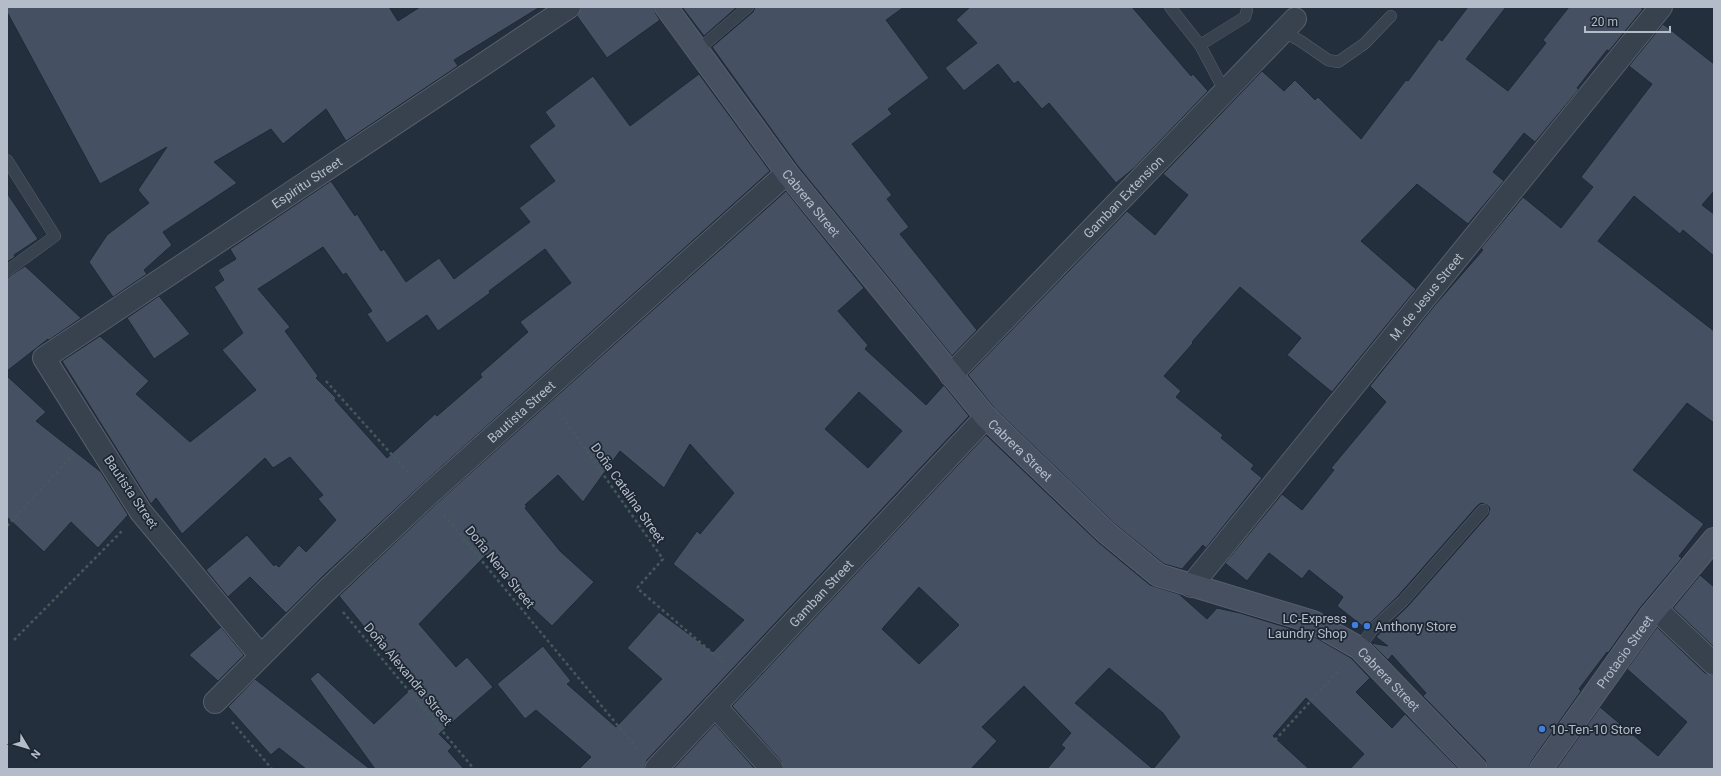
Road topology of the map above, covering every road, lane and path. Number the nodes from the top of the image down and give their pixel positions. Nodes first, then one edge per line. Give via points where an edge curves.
1 (569, 7) edge
2 (666, 7) edge
3 (748, 7) edge
4 (1170, 7) edge
5 (1247, 7) edge
6 (1661, 7) edge
7 (1391, 16) dead end
8 (1289, 25) joint
9 (1200, 45) junction
10 (698, 50) junction
11 (1224, 92) junction
12 (7, 160) edge
13 (787, 173) junction
14 (7, 271) edge
15 (44, 358) joint
16 (951, 375) junction
17 (326, 381) dead end
18 (544, 391) junction
19 (986, 418) junction
20 (92, 435) junction
21 (428, 495) junction
22 (1483, 510) dead end
23 (141, 512) junction
24 (7, 526) edge
25 (1714, 539) edge
26 (1191, 586) junction
27 (326, 591) junction
28 (1656, 609) junction
29 (14, 640) dead end
30 (1359, 648) junction
31 (260, 655) junction
32 (1714, 664) edge
33 (742, 678) junction
34 (215, 702) joint
35 (715, 706) junction
36 (1275, 740) dead end
37 (639, 751) dead end
38 (272, 769) edge
39 (474, 769) edge
40 (656, 769) edge
41 (772, 769) edge
42 (1476, 769) edge
43 (1541, 769) edge

1 - 15 street, Espiritu Street
2 - 10 street, Cabrera Street
3 - 10 lane
4 - 9 lane
5 - 9 lane via 1245,17
6 - 26 street, M. de Jesus Street
7 - 8 lane via 1364,44 1338,62 1328,60 1302,42
8 - 11 street, Gamban Extension
9 - 11 lane
10 - 13 street, Cabrera Street
11 - 16 street, Gamban Extension
12 - 14 lane via 56,236
13 - 16 street, Cabrera Street
13 - 18 street, Bautista Street
15 - 20 street, Bautista Street
16 - 19 street, Cabrera Street
17 - 21 path, Doña Nena Street
18 - 21 street, Bautista Street
18 - 33 path, Doña Catalina Street via 663,559 636,588
19 - 26 street, Cabrera Street via 1107,533 1158,575
19 - 33 street, Gamban Street
20 - 23 street, Bautista Street
20 - 24 path
21 - 27 street, Bautista Street
21 - 37 path, Doña Nena Street
22 - 30 lane via 1403,601 1373,629
23 - 29 path
23 - 31 street, Bautista Street
25 - 28 street, Protacio Street
26 - 30 street, Cabrera Street via 1313,622
27 - 31 street, Bautista Street
27 - 39 path, Doña Alexandra Street
28 - 32 street
28 - 43 street, Protacio Street
30 - 36 path
30 - 42 street, Cabrera Street
31 - 34 street, Bautista Street
33 - 35 street, Gamban Street
34 - 38 path
35 - 40 street, Gamban Street
35 - 41 street

